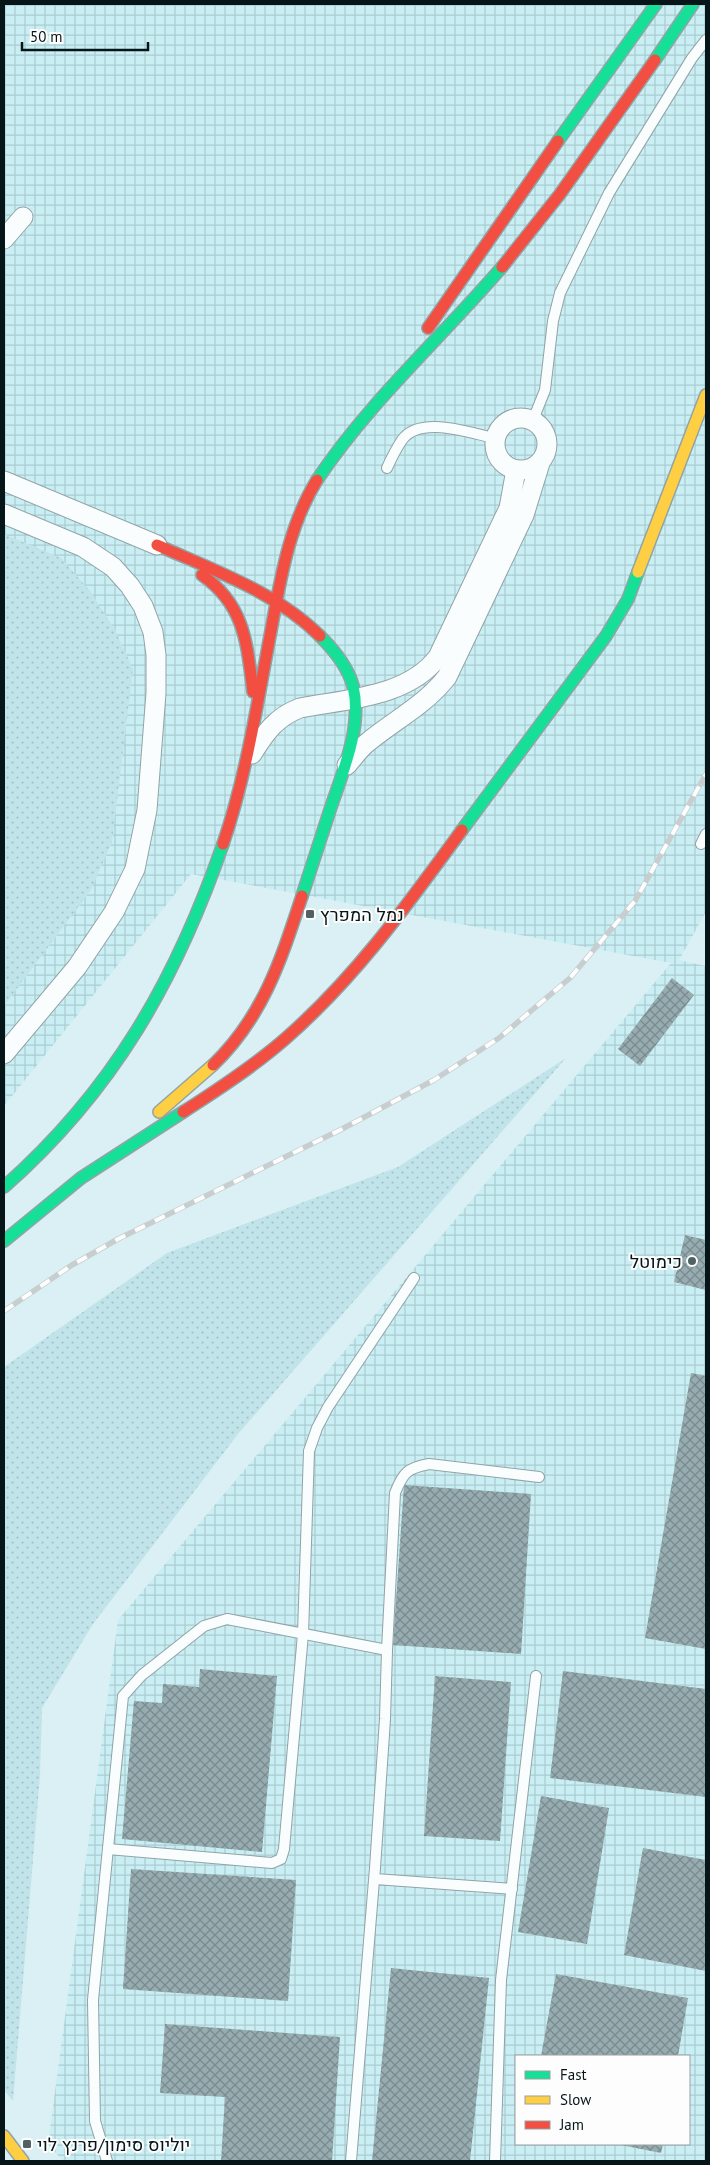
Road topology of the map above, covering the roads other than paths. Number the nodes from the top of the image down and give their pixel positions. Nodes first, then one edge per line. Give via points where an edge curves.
1 (656, 4) edge
2 (693, 4) edge
3 (706, 40) edge
4 (23, 217) dead end
5 (4, 239) edge
6 (385, 395) junction
7 (706, 395) edge
8 (533, 420) junction
9 (495, 438) junction
10 (540, 463) junction
11 (386, 468) dead end
12 (516, 470) junction
13 (4, 482) edge
14 (4, 514) edge
15 (157, 545) junction
16 (276, 602) junction
17 (356, 697) junction
18 (256, 709) junction
19 (244, 767) junction
20 (342, 769) junction
21 (706, 834) edge
22 (701, 844) dead end
23 (4, 1054) edge
24 (92, 1170) junction
25 (4, 1188) edge
26 (4, 1241) edge
27 (414, 1278) dead end
28 (539, 1476) dead end
29 (303, 1634) junction
30 (387, 1650) junction
31 (536, 1676) dead end
32 (108, 1849) junction
33 (374, 1879) junction
34 (512, 1889) junction
35 (4, 2136) edge
36 (23, 2161) edge
37 (106, 2161) edge
38 (351, 2161) edge
39 (495, 2161) edge

1 - 6 street via 463,276
2 - 6 street via 517,250
3 - 8 lane via 609,193 560,293 553,321 545,390
4 - 5 street
6 - 16 street via 327,464 297,515 287,545
7 - 24 street via 628,599 606,636 395,921 330,996 267,1054
8 - 9 street via 510,420 503,424
8 - 10 street via 540,425 547,440 547,449
9 - 11 lane via 428,426 413,430 402,439
9 - 12 street via 502,462
10 - 12 street via 533,468
10 - 20 street via 524,515 447,677 418,707 368,742
12 - 17 street via 509,508 438,657 416,679 384,692
13 - 15 street
14 - 23 street via 90,551 130,586 143,606 153,632 156,693 147,810 135,869 114,912 77,967
15 - 16 street
15 - 18 street via 222,590 233,606 243,631
16 - 17 street via 331,645 346,669
16 - 18 street
17 - 19 street via 288,713 272,724
17 - 20 street via 355,718
18 - 19 street
19 - 25 street via 233,815 209,889 166,985 108,1075 54,1140
20 - 24 street via 275,974 252,1019 219,1061
21 - 22 lane
24 - 26 street
27 - 29 lane via 328,1407 309,1451
28 - 30 lane via 429,1464 415,1466 402,1475 395,1493
29 - 30 lane
29 - 32 lane via 227,1620 204,1626 142,1675 123,1696
29 - 32 lane via 281,1858 272,1863
30 - 33 lane
31 - 34 lane
32 - 37 lane via 93,2000 95,2121
33 - 34 lane
33 - 38 lane
34 - 39 lane via 501,1980
35 - 36 street

